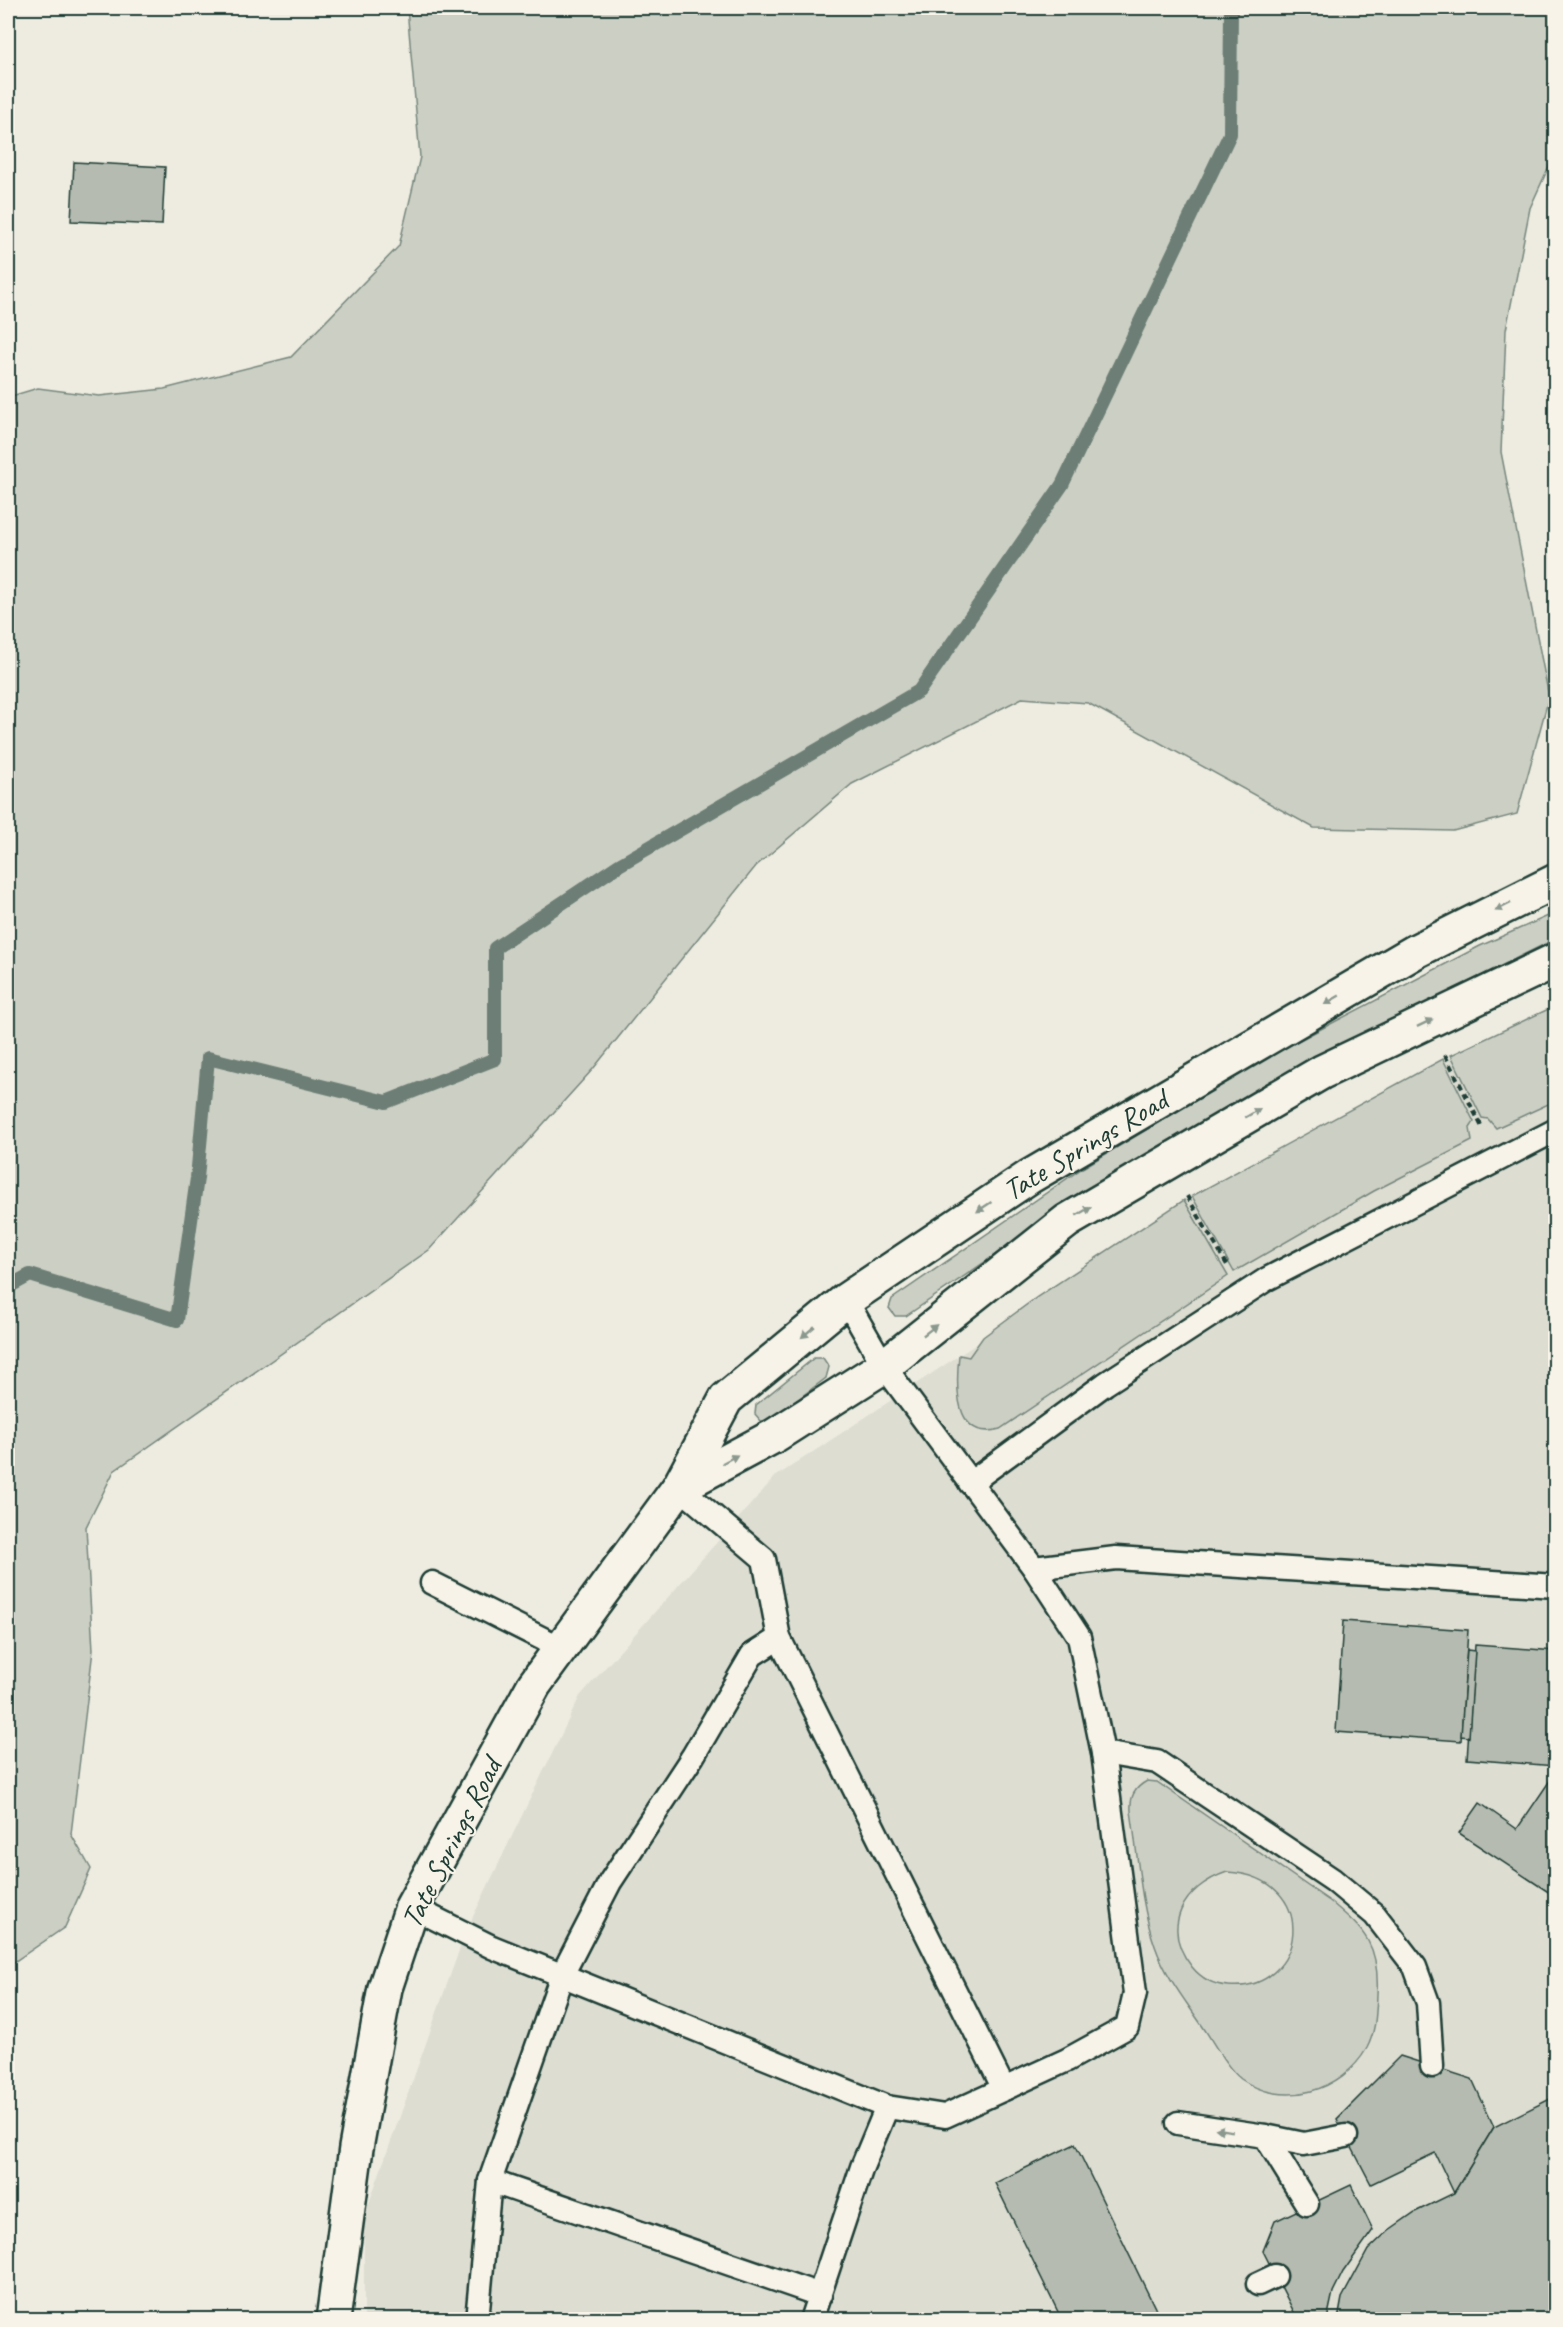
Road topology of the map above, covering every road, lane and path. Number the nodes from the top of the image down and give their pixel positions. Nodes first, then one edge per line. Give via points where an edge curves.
1 (1556, 881) edge
2 (1556, 960) edge
3 (1443, 1052) dead end
4 (1556, 1130) edge
5 (1485, 1133) dead end
6 (1185, 1193) dead end
7 (1244, 1294) junction
8 (846, 1300) junction
9 (884, 1366) junction
10 (970, 1483) junction
11 (679, 1487) junction
12 (1034, 1568) junction
13 (432, 1583) dead end
14 (1556, 1586) edge
15 (779, 1638) junction
16 (561, 1648) junction
17 (1103, 1753) junction
18 (412, 1907) junction
19 (562, 1975) junction
20 (1432, 2066) dead end
21 (1004, 2090) junction
22 (887, 2107) junction
23 (1178, 2123) dead end
24 (1265, 2136) junction
25 (1346, 2136) dead end
26 (490, 2181) junction
27 (1307, 2204) dead end
28 (820, 2295) junction
29 (333, 2319) edge
30 (477, 2319) edge
31 (811, 2319) edge

1 -> 8 street, Tate Springs Road via 1416,951 1029,1176
9 -> 2 street, Tate Springs Road via 1067,1221 1322,1072
3 - 5 path
4 - 7 lane
6 - 7 path
7 - 10 lane via 1105,1384
8 - 9 lane
8 -> 11 street, Tate Springs Road via 726,1399
9 - 10 lane
11 -> 9 street, Tate Springs Road via 774,1436
10 - 12 lane
11 - 15 lane via 764,1559
11 - 16 street, Tate Springs Road
12 - 14 lane via 1116,1558
12 - 17 lane via 1079,1637
13 - 16 lane
15 - 19 lane via 752,1655 693,1756 610,1882
15 - 21 lane
16 - 18 street, Tate Springs Road via 534,1685
17 - 20 lane via 1157,1762 1333,1880 1375,1915 1416,1967 1428,2003
17 - 21 lane via 1135,1993 1127,2027
18 - 19 lane via 492,1947
18 - 29 street, Tate Springs Road via 383,2000 356,2148
19 - 22 lane
19 - 26 lane
21 - 22 lane via 945,2116
22 - 28 lane via 862,2167
24 -> 23 lane
24 - 25 lane via 1304,2144
24 - 27 lane
26 - 28 lane
26 - 30 lane
28 - 31 lane

